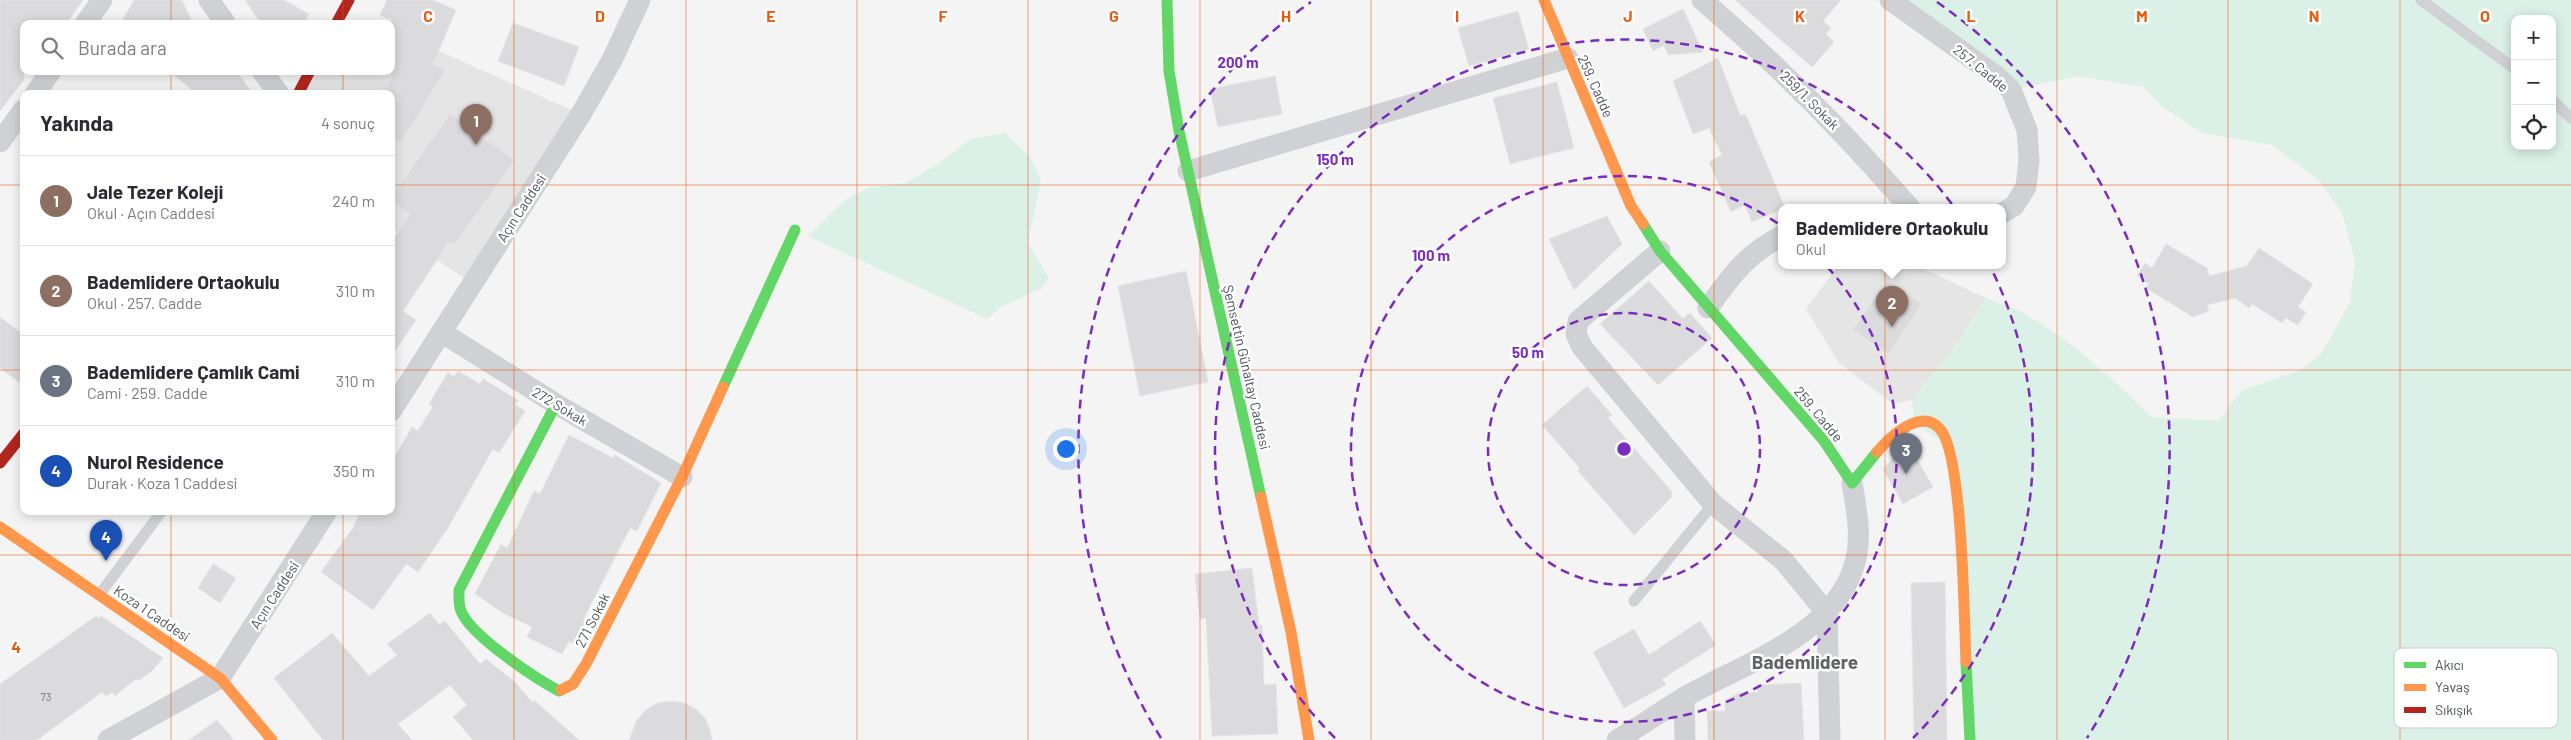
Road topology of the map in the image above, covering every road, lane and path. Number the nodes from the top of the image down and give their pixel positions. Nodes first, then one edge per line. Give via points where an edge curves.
1 (102, 0) edge
2 (209, 0) edge
3 (349, 0) edge
4 (640, 0) edge
5 (1167, 0) edge
6 (1544, 0) edge
7 (1702, 0) edge
8 (1890, 0) edge
9 (2421, 0) edge
10 (88, 20) edge
11 (223, 20) edge
12 (338, 20) edge
13 (1568, 58) junction
14 (2511, 66) edge
15 (48, 75) edge
16 (265, 75) edge
17 (308, 75) edge
18 (38, 90) edge
19 (276, 90) edge
20 (300, 90) edge
21 (2556, 104) edge
22 (20, 114) edge
23 (2571, 118) edge
24 (0, 142) edge
25 (1188, 171) junction
26 (1906, 204) edge
27 (2006, 211) edge
28 (795, 230) dead end
29 (1778, 238) edge
30 (1660, 251) junction
31 (1708, 308) junction
32 (441, 332) junction
33 (556, 404) junction
34 (395, 405) edge
35 (20, 437) edge
36 (0, 463) edge
37 (682, 477) junction
38 (1852, 483) junction
39 (1713, 504) junction
40 (159, 515) edge
41 (324, 515) edge
42 (0, 528) edge
43 (99, 594) junction
44 (1634, 601) dead end
45 (1827, 613) junction
46 (220, 678) junction
47 (1684, 698) junction
48 (108, 740) edge
49 (272, 740) edge
50 (1309, 740) edge
51 (1617, 740) edge
52 (1686, 740) edge
53 (1830, 740) edge
54 (1970, 740) edge

1 - 10 street
2 - 11 street
3 - 12 street
4 - 32 street, Açın Caddesi via 612,60 581,114
5 - 25 street, Şemsettin Günaltay Caddesi via 1169,71
6 - 13 street, 259. Cadde
7 - 26 street, 259/1. Sokak via 1761,50 1824,112
8 - 27 street, 257. Cadde via 2011,90 2027,130 2029,160 2026,187 2014,206
9 - 14 lane
13 - 25 street
13 - 30 street, 259. Cadde via 1631,206
15 - 18 street
16 - 19 street
17 - 20 street
21 - 23 lane
22 - 24 street
25 - 50 street, Şemsettin Günaltay Caddesi via 1291,632
28 - 37 street, 271 Sokak
29 - 31 street via 1760,247 1731,275
30 - 31 street, 259. Cadde
30 - 39 street via 1587,310 1578,320 1576,334 1582,347
31 - 38 street, 259. Cadde via 1824,441
32 - 33 street, 272 Sokak
32 - 34 street, Açın Caddesi
33 - 37 street, 272 Sokak
33 - 37 street, 271 Sokak via 459,590 462,616 545,685 559,691 573,684
35 - 36 street
38 - 45 street via 1860,541 1854,569
38 - 54 street via 1893,434 1907,425 1926,422 1940,428 1949,446 1956,481
39 - 44 lane
39 - 45 street via 1784,560
40 - 43 lane
41 - 46 street, Açın Caddesi
42 - 43 street, Koza 1 Caddesi
43 - 46 street, Koza 1 Caddesi
45 - 47 street via 1790,641
45 - 53 street
46 - 48 street
46 - 49 street, Koza 1 Caddesi
47 - 51 street
47 - 52 street

